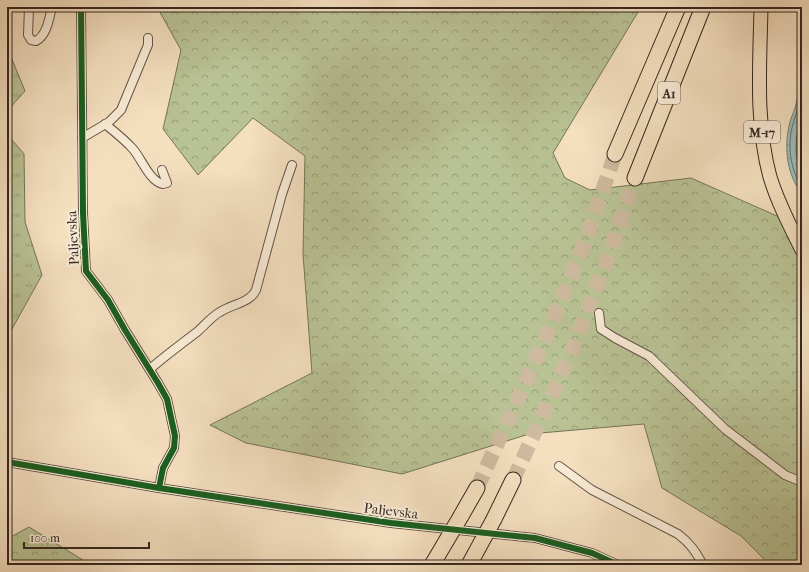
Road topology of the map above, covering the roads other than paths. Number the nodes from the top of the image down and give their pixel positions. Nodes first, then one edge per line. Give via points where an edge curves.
1 (29, 7) edge
2 (52, 7) edge
3 (81, 7) edge
4 (678, 7) edge
5 (703, 7) edge
6 (761, 7) edge
7 (148, 38) dead end
8 (105, 124) junction
9 (82, 138) junction
10 (615, 154) tunnel mouth
11 (292, 165) dead end
12 (162, 170) dead end
13 (635, 178) tunnel mouth
14 (802, 250) edge
15 (599, 313) dead end
16 (150, 369) junction
17 (7, 462) edge
18 (559, 466) dead end
19 (513, 480) tunnel mouth
20 (802, 482) edge
21 (158, 488) junction
22 (477, 488) tunnel mouth
23 (432, 565) edge
24 (469, 565) edge
25 (618, 565) edge
26 (703, 565) edge

1 - 2 street via 28,35 31,40 36,41 45,30
3 - 9 street, Paljevska
4 - 10 highway, A1
5 - 13 highway, A1
6 - 14 main road, M-17 via 759,91 765,149 770,177 784,215
7 - 8 street via 148,45 121,110
8 - 9 street
8 - 12 street via 135,151 156,181 163,184 167,183 167,180
9 - 16 street, Paljevska via 86,271 108,300
11 - 16 street via 253,296 218,313
15 - 20 street via 601,329 649,356 725,429 785,475
16 - 21 street, Paljevska via 167,399 175,436 174,448
17 - 21 street, Paljevska
18 - 26 street via 592,490 682,537 695,550
19 - 24 highway, bridge
21 - 25 street, Paljevska via 391,524 535,538 592,553
22 - 23 highway, bridge

